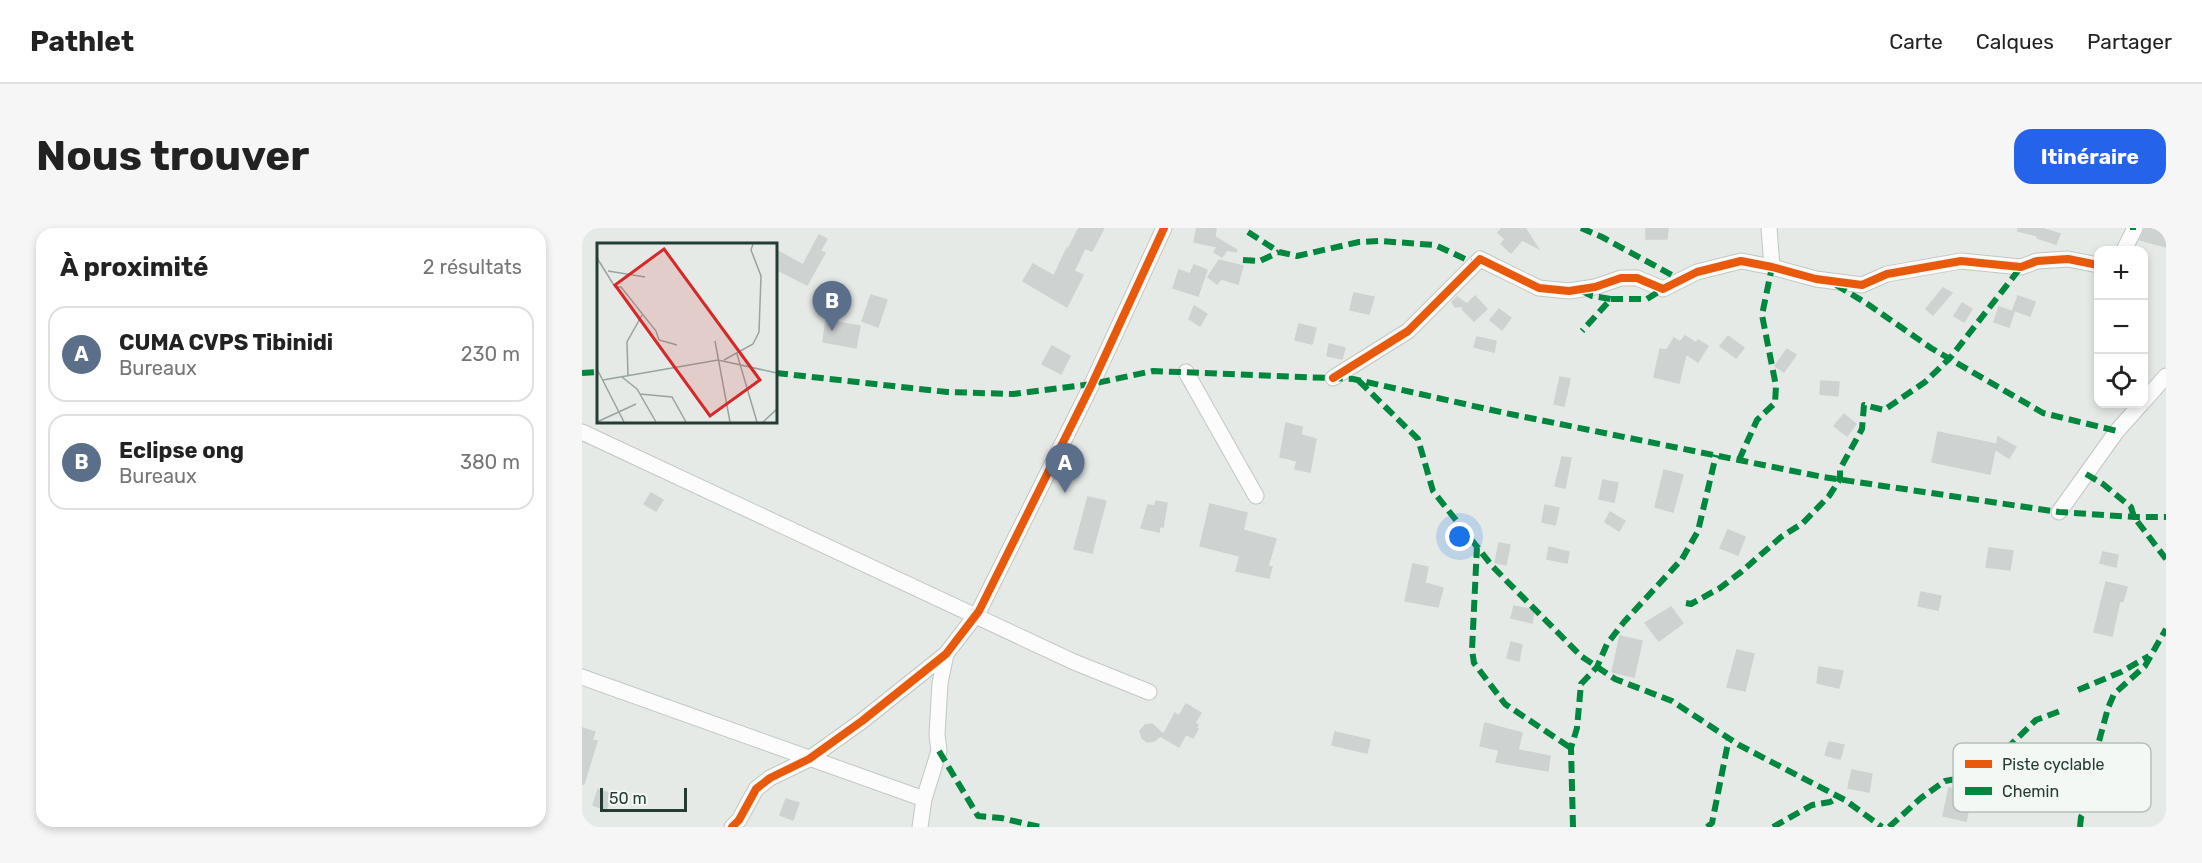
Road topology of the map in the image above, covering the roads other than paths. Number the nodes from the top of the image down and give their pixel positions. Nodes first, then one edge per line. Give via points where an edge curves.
1 (1164, 228) edge
2 (1769, 228) edge
3 (2135, 228) edge
4 (2126, 246) edge
5 (2094, 264) edge
6 (1772, 267) junction
7 (1186, 372) dead end
8 (2166, 376) edge
9 (1333, 378) dead end
10 (2148, 396) edge
11 (2137, 408) edge
12 (582, 432) edge
13 (1256, 496) dead end
14 (2059, 512) dead end
15 (975, 615) junction
16 (946, 654) junction
17 (582, 677) edge
18 (1149, 692) dead end
19 (809, 759) junction
20 (924, 799) junction
21 (732, 827) edge
22 (921, 827) edge

1 - 15 street via 1092,384
2 - 6 street
3 - 4 street
5 - 6 street via 2068,259 2037,261 2021,267 1961,261 1887,273 1862,285 1816,279
6 - 9 street via 1741,261 1697,272 1663,289 1637,278 1621,278 1569,291 1539,288 1480,260 1408,331
7 - 13 street
8 - 10 street
11 - 14 street
12 - 15 street
15 - 16 street
15 - 18 street
16 - 19 street
16 - 20 street via 940,683 939,751
17 - 19 street
19 - 20 street
19 - 21 street via 756,789
20 - 22 street

